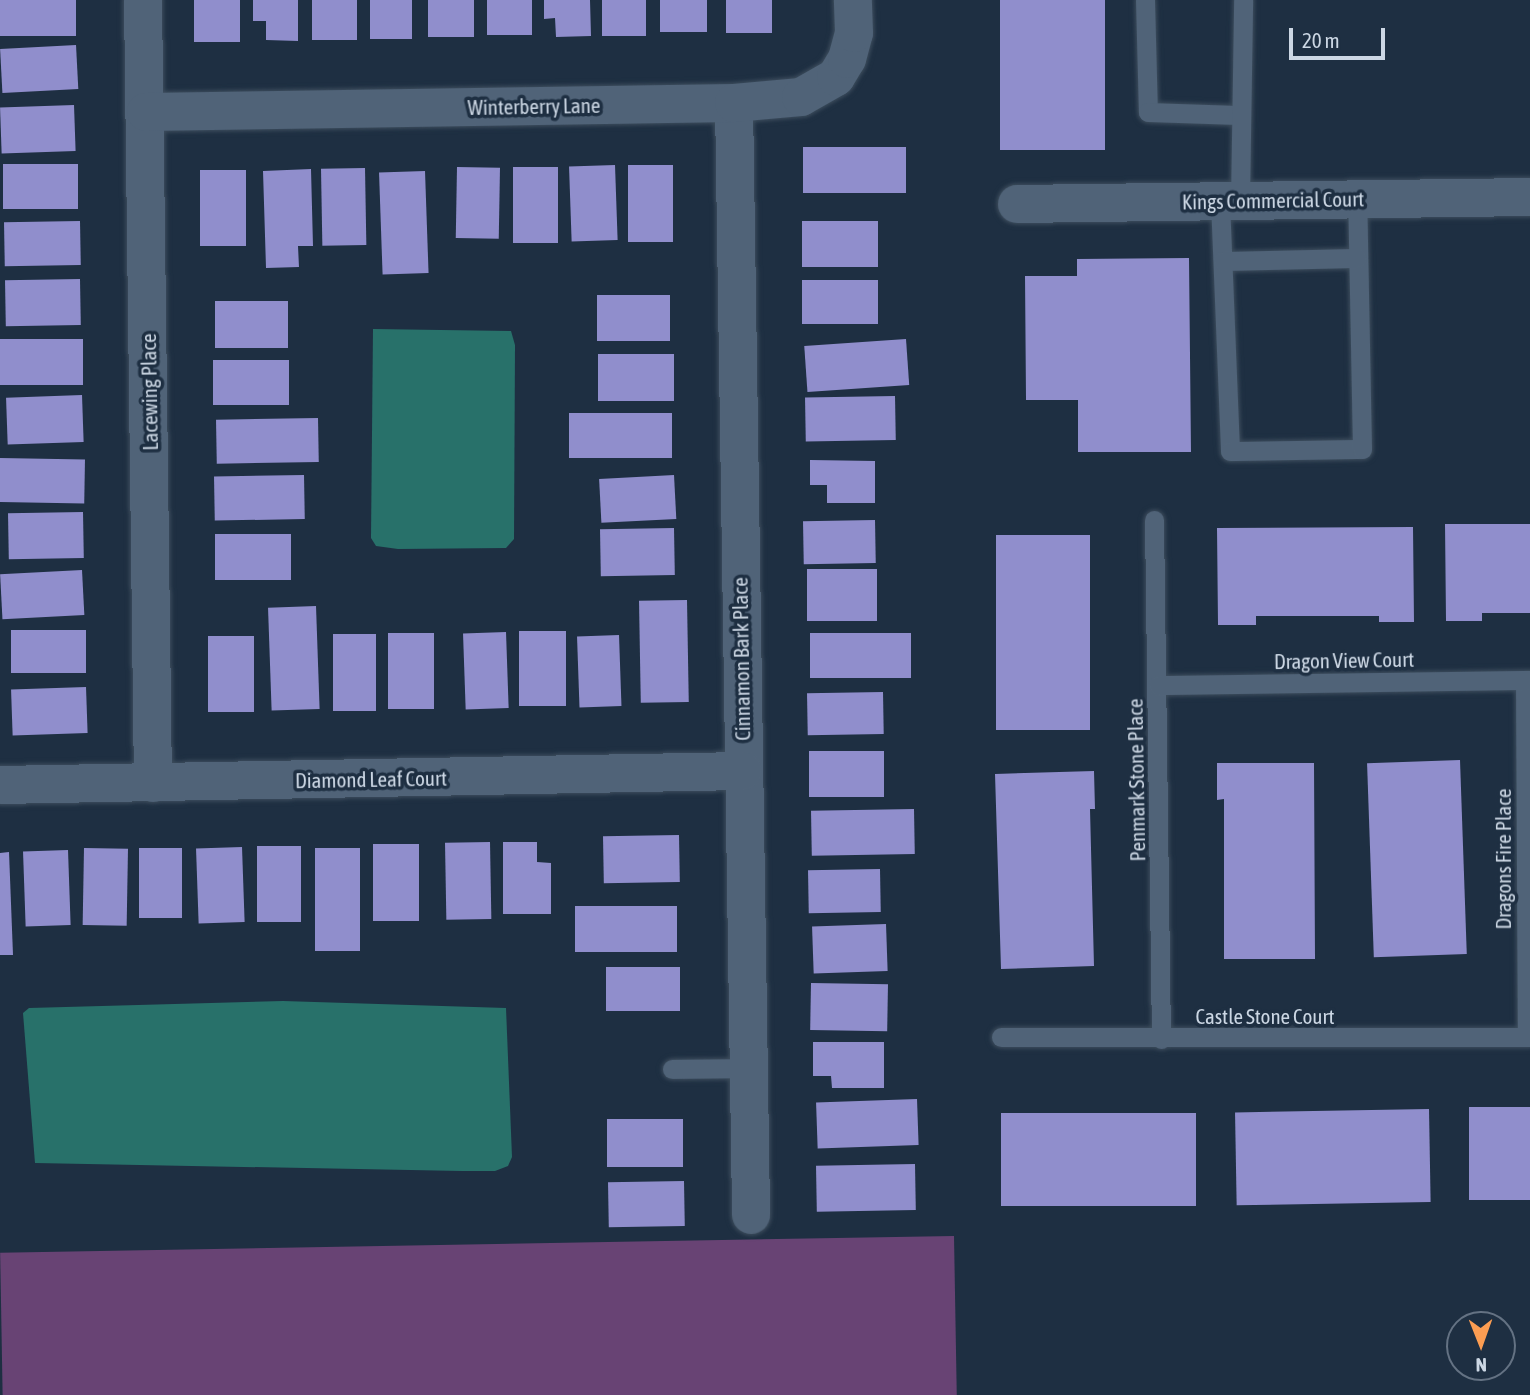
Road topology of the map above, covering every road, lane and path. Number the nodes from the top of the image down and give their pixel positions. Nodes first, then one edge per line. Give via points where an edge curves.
1 (143, 0) edge
2 (853, 0) edge
3 (1145, 0) edge
4 (1243, 0) edge
5 (734, 103) junction
6 (146, 112) junction
7 (1238, 116) junction
8 (1530, 197) edge
9 (1357, 199) junction
10 (1230, 201) junction
11 (1017, 204) dead end
12 (1357, 258) junction
13 (1223, 261) junction
14 (1154, 520) dead end
15 (1527, 680) edge
16 (1158, 685) junction
17 (743, 771) junction
18 (153, 783) junction
19 (0, 785) edge
20 (1000, 1037) dead end
21 (1529, 1037) edge
22 (1161, 1039) junction
23 (749, 1068) junction
24 (672, 1069) dead end
25 (751, 1215) dead end

1 - 6 street, Lacewing Place
2 - 5 street, Winterberry Lane via 854,33 836,77 801,97
3 - 7 lane via 1149,112
4 - 7 lane
5 - 6 street, Winterberry Lane
5 - 17 street, Cinnamon Bark Place
6 - 18 street, Lacewing Place
7 - 10 lane
8 - 9 street, Kings Commercial Court
9 - 10 street, Kings Commercial Court
9 - 12 lane
10 - 11 street, Kings Commercial Court
10 - 13 lane
12 - 13 lane
12 - 13 lane via 1362,449 1230,451
14 - 16 lane, Penmark Stone Place
15 - 16 lane, Dragon View Court
15 - 21 lane, Dragons Fire Place
16 - 22 lane, Penmark Stone Place
17 - 18 street, Diamond Leaf Court
17 - 23 street, Cinnamon Bark Place
18 - 19 street, Diamond Leaf Court
20 - 22 lane, Castle Stone Court
21 - 22 lane, Castle Stone Court
23 - 24 lane
23 - 25 street, Cinnamon Bark Place

